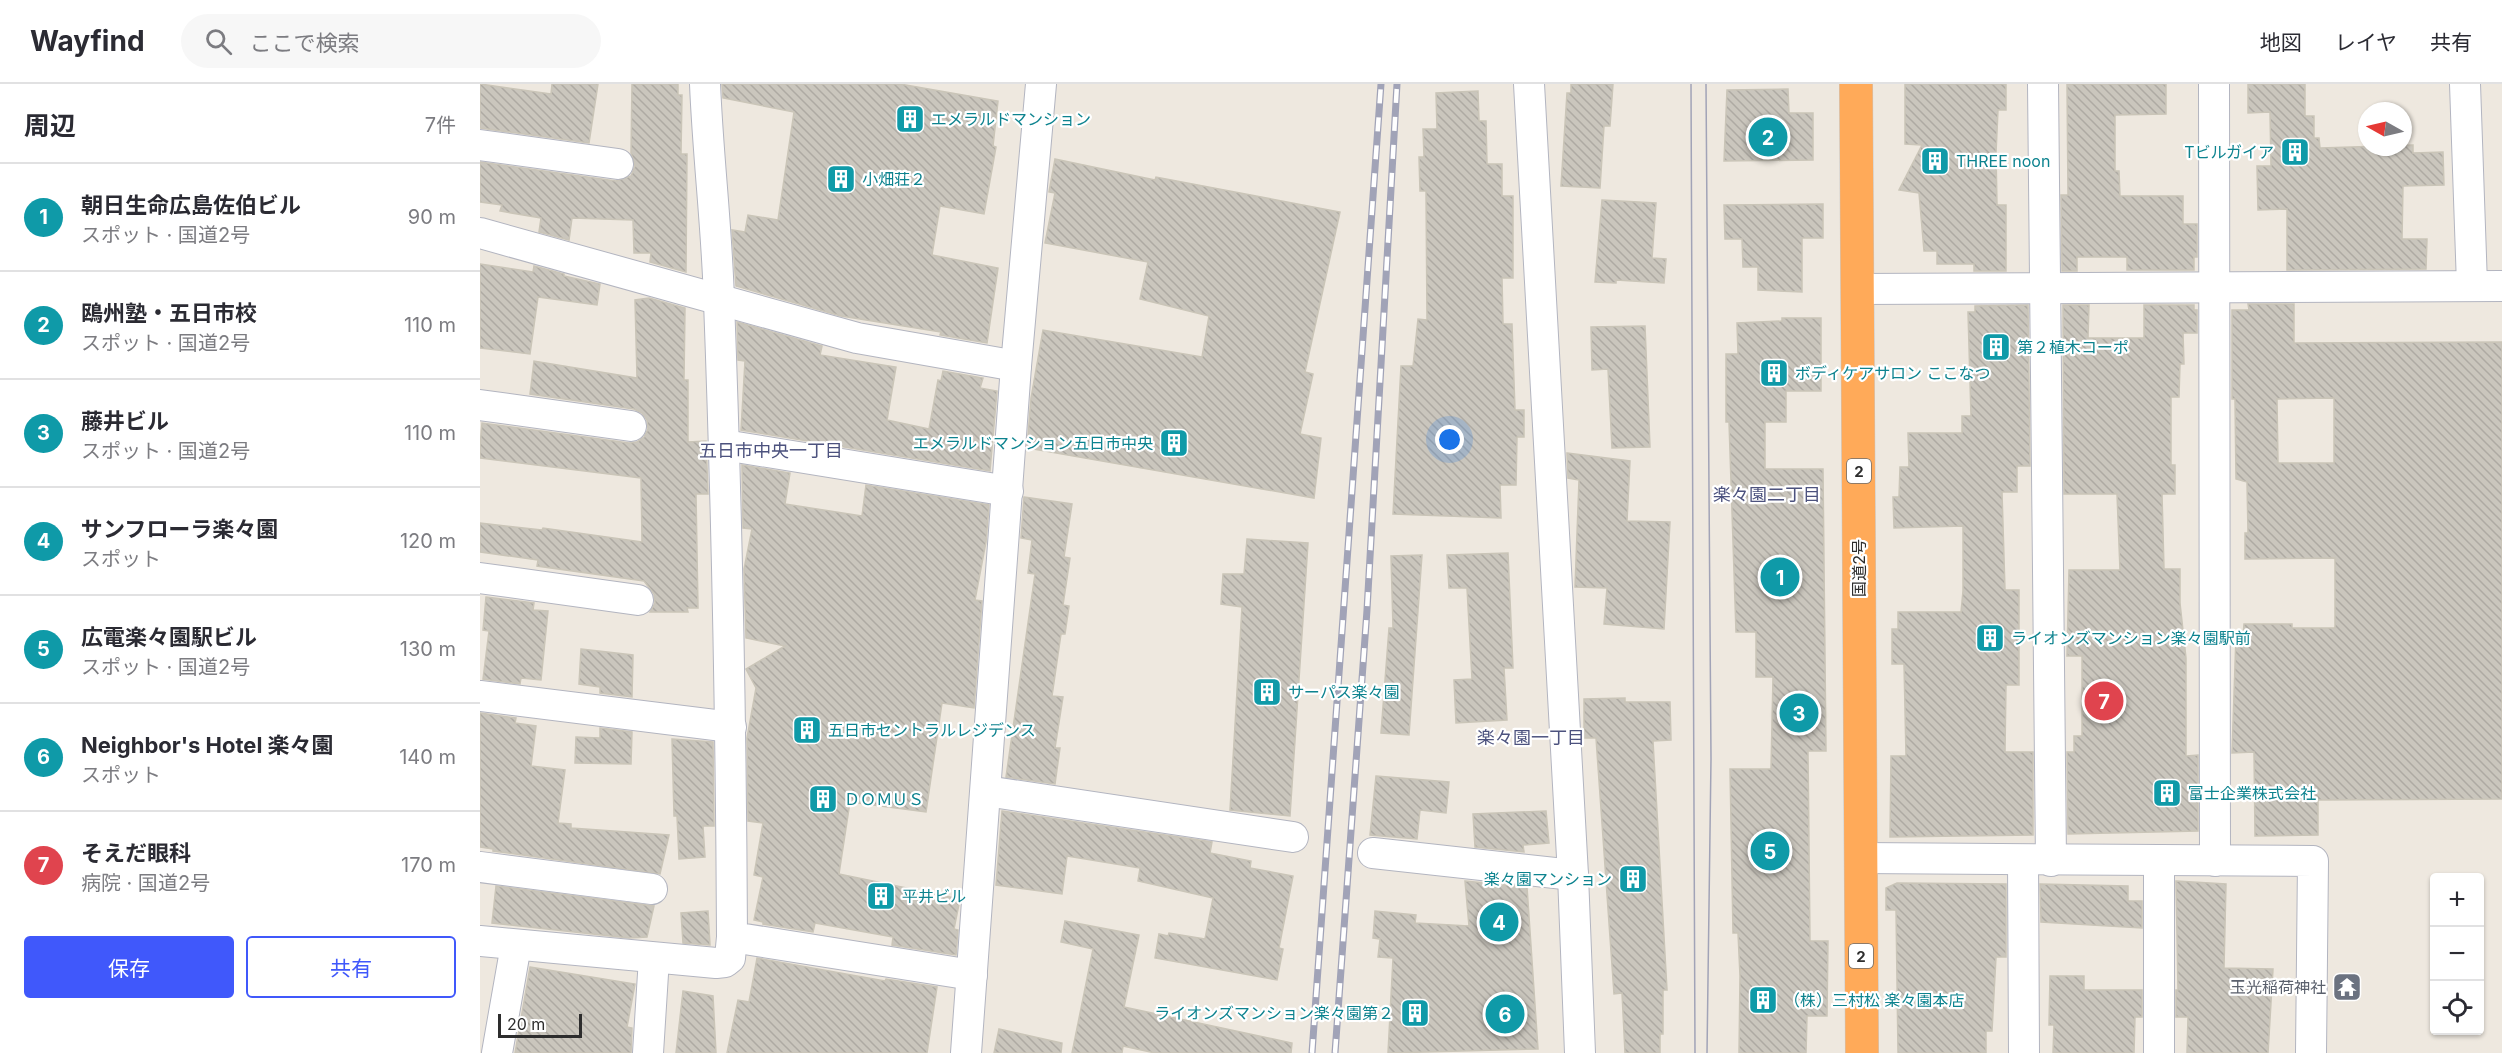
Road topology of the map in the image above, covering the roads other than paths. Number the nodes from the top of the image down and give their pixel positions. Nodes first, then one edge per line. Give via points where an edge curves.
1 (705, 84) edge
2 (1041, 84) edge
3 (1529, 84) edge
4 (1856, 84) edge
5 (2043, 84) edge
6 (2214, 84) edge
7 (2465, 84) edge
8 (480, 145) edge
9 (618, 165) dead end
10 (480, 233) edge
11 (2472, 285) junction
12 (2502, 286) edge
13 (2215, 288) junction
14 (1858, 289) junction
15 (2045, 289) junction
16 (719, 298) junction
17 (1016, 366) junction
18 (480, 405) edge
19 (631, 426) dead end
20 (724, 445) junction
21 (1008, 491) junction
22 (480, 578) edge
23 (638, 600) dead end
24 (480, 696) edge
25 (731, 727) junction
26 (986, 791) junction
27 (1293, 837) dead end
28 (1373, 853) dead end
29 (1860, 858) junction
30 (2037, 861) junction
31 (2159, 861) junction
32 (2215, 861) junction
33 (480, 867) edge
34 (1573, 875) junction
35 (652, 889) dead end
36 (732, 937) junction
37 (480, 941) edge
38 (516, 945) junction
39 (654, 957) junction
40 (972, 975) junction
41 (497, 1053) edge
42 (648, 1053) edge
43 (966, 1053) edge
44 (1580, 1053) edge
45 (1862, 1053) edge
46 (2024, 1053) edge
47 (2159, 1053) edge
48 (2311, 1053) edge

1 - 16 street
2 - 17 street
3 - 34 street
4 - 14 highway, 国道2号 / 2
5 - 15 street
6 - 13 street
7 - 11 street
8 - 9 street
10 - 16 street
11 - 12 street
11 - 13 street
13 - 15 street
13 - 32 street
14 - 15 street
14 - 29 highway, 国道2号 / 2
15 - 30 street
16 - 17 street via 857,338
16 - 20 street
17 - 21 street
18 - 19 street
20 - 21 street
20 - 25 street
21 - 26 street
22 - 23 street
24 - 25 street
25 - 36 street
26 - 27 street
26 - 40 street
28 - 34 street
29 - 30 street
29 - 45 highway, 国道2号 / 2
30 - 31 street
30 - 46 street
31 - 32 street
31 - 47 street
32 - 48 street via 2313,861
33 - 35 street
34 - 44 street
36 - 39 street via 730,958 725,962
36 - 40 street
37 - 38 street
38 - 39 street
38 - 41 street
39 - 42 street
40 - 43 street

